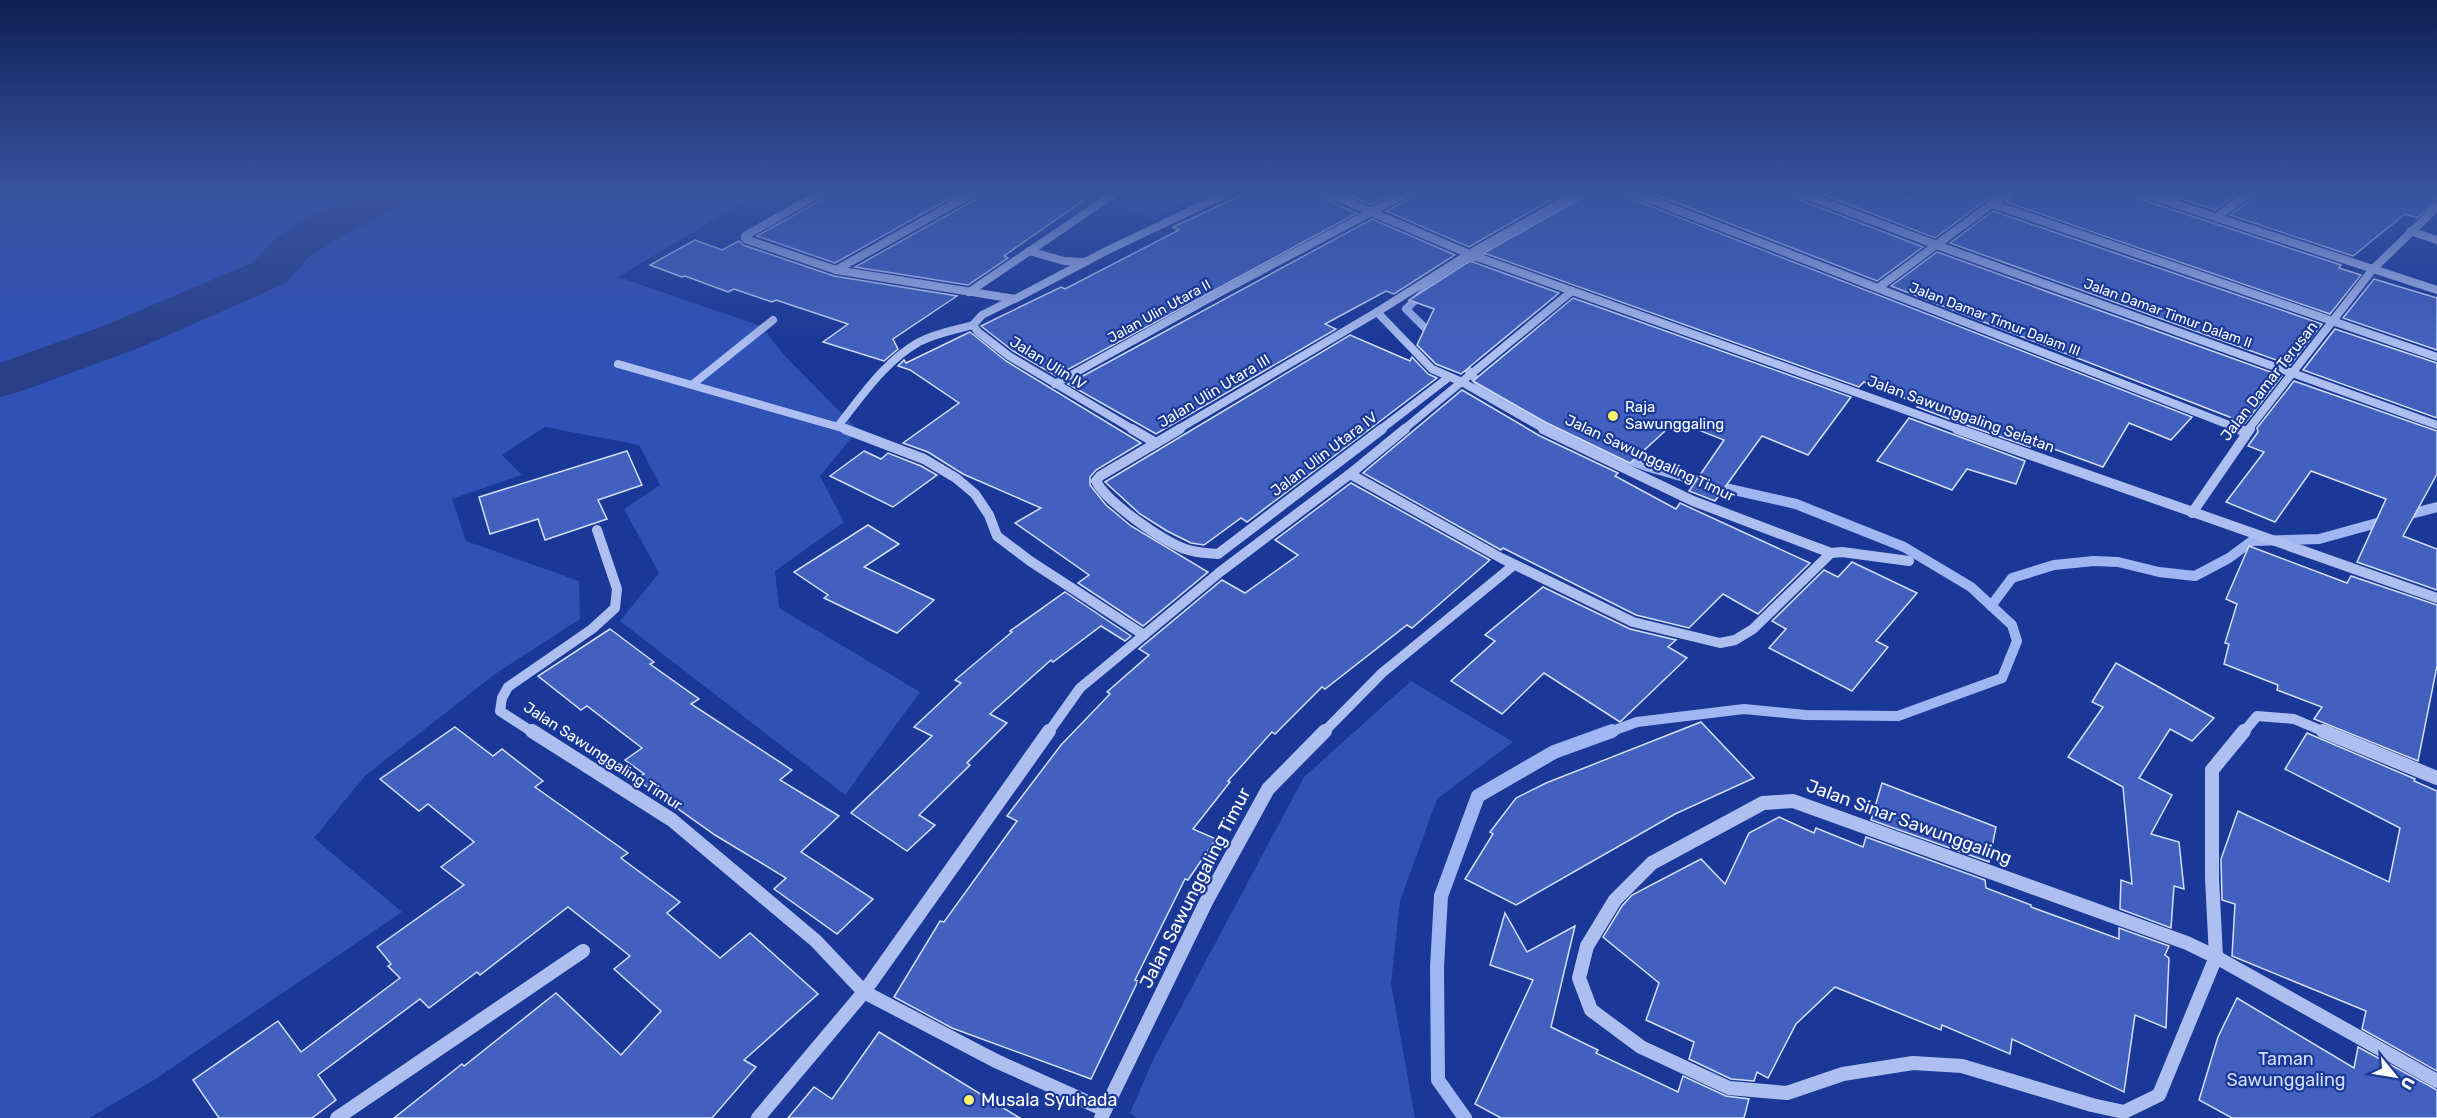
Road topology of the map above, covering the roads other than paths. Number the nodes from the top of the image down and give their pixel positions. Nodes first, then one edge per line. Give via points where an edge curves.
1 (760, 244) edge
2 (883, 244) edge
3 (1039, 244) edge
4 (1123, 244) edge
5 (1313, 244) edge
6 (1447, 244) edge
7 (1494, 244) edge
8 (1770, 244) edge
9 (2109, 244) edge
10 (2299, 244) edge
11 (2397, 244) edge
12 (1937, 245) joint
13 (1029, 251) junction
14 (1475, 256) junction
15 (1086, 262) junction
16 (2373, 269) junction
17 (837, 270) junction
18 (1878, 288) junction
19 (2437, 290) edge
20 (1572, 291) junction
21 (969, 292) junction
22 (1015, 299) junction
23 (1377, 312) junction
24 (773, 320) dead end
25 (2334, 322) junction
26 (974, 325) junction
27 (2437, 357) edge
28 (618, 364) dead end
29 (2294, 372) junction
30 (1469, 376) junction
31 (1449, 377) junction
32 (693, 384) junction
33 (1055, 384) junction
34 (2437, 425) edge
35 (838, 426) junction
36 (2247, 432) junction
37 (1156, 443) junction
38 (1350, 474) junction
39 (1288, 500) junction
40 (1303, 510) junction
41 (2192, 513) junction
42 (597, 530) dead end
43 (1831, 553) junction
44 (1218, 554) joint
45 (1909, 561) dead end
46 (1514, 565) junction
47 (2437, 598) edge
48 (1144, 635) junction
49 (2437, 778) edge
50 (583, 951) dead end
51 (2216, 957) junction
52 (864, 992) junction
53 (2437, 1081) edge
54 (1103, 1114) edge
55 (337, 1118) edge
56 (758, 1118) edge

1 - 17 street
2 - 17 street
3 - 13 street
4 - 15 street
5 - 33 street, Jalan Ulin Utara II
6 - 14 street, Jalan Sawunggaling Selatan
7 - 14 street, Jalan Ulin Utara III
8 - 18 street, Jalan Damar Timur Dalam III
9 - 25 street
10 - 16 street
11 - 16 street, Jalan Damar Terusan
12 - 18 street
12 - 29 street, Jalan Damar Timur Dalam II
13 - 15 street
13 - 21 street
14 - 20 street, Jalan Sawunggaling Selatan
14 - 23 street, Jalan Ulin Utara III
15 - 22 street
16 - 19 street
16 - 25 street, Jalan Damar Terusan
17 - 21 street
18 - 36 street, Jalan Damar Timur Dalam III
20 - 30 street
20 - 41 street, Jalan Sawunggaling Selatan
21 - 22 street
22 - 26 street via 982,315
23 - 31 street via 1432,369
23 - 37 street, Jalan Ulin Utara III
24 - 32 street
25 - 27 street
25 - 29 street, Jalan Damar Terusan
26 - 33 street, Jalan Ulin IV via 1009,356
26 - 35 street via 928,338 908,349
28 - 32 street
29 - 34 street, Jalan Damar Timur Dalam II
29 - 36 street, Jalan Damar Terusan
30 - 31 street
30 - 38 street
30 - 43 street, Jalan Sawunggaling Timur via 1563,440 1693,501
31 - 39 street, Jalan Ulin Utara IV
32 - 35 street
33 - 37 street, Jalan Ulin IV
35 - 48 street via 924,459 956,478 975,494 990,515 997,536
36 - 41 street, Jalan Damar Terusan
37 - 44 street, Jalan Ulin Utara III via 1100,476 1096,481 1100,489 1165,541 1202,555
38 - 40 street
38 - 46 street
39 - 40 street
39 - 44 street, Jalan Ulin Utara IV
40 - 48 street
41 - 47 street, Jalan Sawunggaling Selatan
42 - 52 street, Jalan Sawunggaling Timur via 617,589 615,608 508,687 500,711 672,820 816,941
43 - 45 street, Jalan Sawunggaling Timur
43 - 46 street via 1753,629 1735,640 1720,643 1633,622
46 - 54 street, Jalan Sawunggaling Timur via 1383,673 1268,789 1206,902
48 - 52 street via 1080,688
49 - 51 street via 2294,719 2257,716 2212,770
50 - 55 street
51 - 51 street, Jalan Sinar Sawunggaling via 2148,928 1793,801 1763,803 1652,863 1615,900 1587,946 1579,978 1591,1010 1641,1047 1730,1088 1788,1093 1843,1074 1913,1063 1962,1066 2124,1112 2159,1095
51 - 53 street, Jalan Sinar Sawunggaling
52 - 54 street, Jalan Sawunggaling Timur
52 - 56 street

